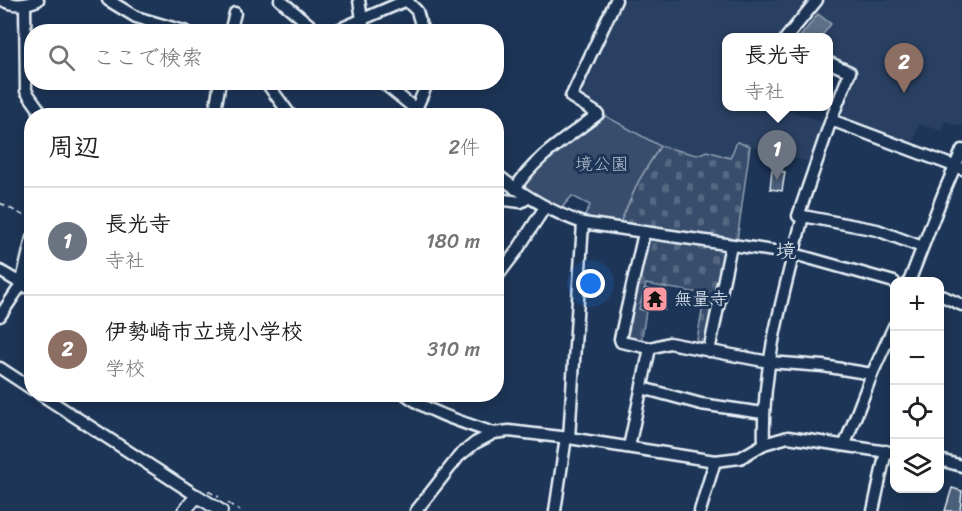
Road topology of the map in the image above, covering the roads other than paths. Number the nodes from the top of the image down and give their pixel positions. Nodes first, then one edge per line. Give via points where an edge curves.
1 (3, 0) edge
2 (38, 0) edge
3 (108, 0) edge
4 (280, 0) edge
5 (359, 0) edge
6 (407, 0) edge
7 (616, 0) edge
8 (817, 0) edge
9 (25, 4) junction
10 (235, 12) dead end
11 (25, 24) edge
12 (159, 24) edge
13 (232, 24) edge
14 (308, 24) edge
15 (363, 24) edge
16 (366, 24) edge
17 (421, 24) edge
18 (790, 33) edge
19 (833, 64) edge
20 (26, 90) edge
21 (219, 90) edge
22 (272, 90) edge
23 (392, 90) edge
24 (426, 90) edge
25 (38, 108) edge
26 (215, 108) edge
27 (285, 108) edge
28 (415, 108) edge
29 (421, 108) edge
30 (831, 120) junction
31 (962, 150) edge
32 (959, 168) edge
33 (504, 180) edge
34 (515, 189) junction
35 (528, 198) junction
36 (504, 200) edge
37 (545, 207) junction
38 (803, 216) junction
39 (583, 223) junction
40 (644, 233) junction
41 (731, 245) junction
42 (922, 247) junction
43 (794, 254) junction
44 (504, 268) edge
45 (0, 272) edge
46 (911, 277) edge
47 (890, 281) edge
48 (24, 286) edge
49 (24, 289) edge
50 (944, 297) edge
51 (962, 305) edge
52 (0, 316) edge
53 (892, 331) edge
54 (650, 348) junction
55 (709, 351) junction
56 (769, 362) junction
57 (0, 368) edge
58 (872, 374) junction
59 (24, 384) edge
60 (642, 388) junction
61 (52, 402) edge
62 (415, 402) edge
63 (763, 413) junction
64 (494, 433) junction
65 (567, 437) junction
66 (764, 444) junction
67 (845, 444) junction
68 (629, 447) junction
69 (890, 452) edge
70 (715, 461) junction
71 (944, 461) edge
72 (962, 466) edge
73 (198, 496) junction
74 (184, 511) edge
75 (221, 511) edge
76 (416, 511) edge
77 (555, 511) edge
78 (700, 511) edge
79 (873, 511) edge

1 - 9 street via 13,5
2 - 9 street
3 - 12 street via 136,17
4 - 14 street
5 - 15 street
6 - 16 street
6 - 17 street via 417,11
7 - 34 street via 571,97 598,114 522,176
8 - 18 street
9 - 11 street
10 - 13 street
19 - 30 street via 850,72
20 - 25 street
21 - 26 street
22 - 27 street
23 - 28 street
24 - 29 street
30 - 32 street
30 - 38 street via 798,216
31 - 32 street
32 - 42 street
33 - 34 street
34 - 35 street
35 - 36 street via 521,202
35 - 37 street
37 - 39 street
37 - 44 street
38 - 42 street via 877,230
38 - 43 street
39 - 40 street
39 - 65 street
40 - 41 street
40 - 54 street via 620,339
41 - 43 street
41 - 55 street
42 - 46 street
43 - 47 street
43 - 56 street
45 - 48 street
49 - 52 street
50 - 51 street
53 - 58 street
54 - 55 street via 669,343
54 - 60 street
55 - 56 street
56 - 58 street
56 - 63 street
57 - 59 street
58 - 67 street
60 - 63 street via 701,404
60 - 68 street
61 - 73 street
62 - 64 street
63 - 66 street
64 - 65 street
64 - 76 street via 459,456
65 - 68 street
65 - 77 street
66 - 67 street via 788,436
66 - 70 street via 740,458
67 - 69 street
68 - 70 street
69 - 79 street
70 - 78 street
71 - 72 street
73 - 74 main road
73 - 75 main road

